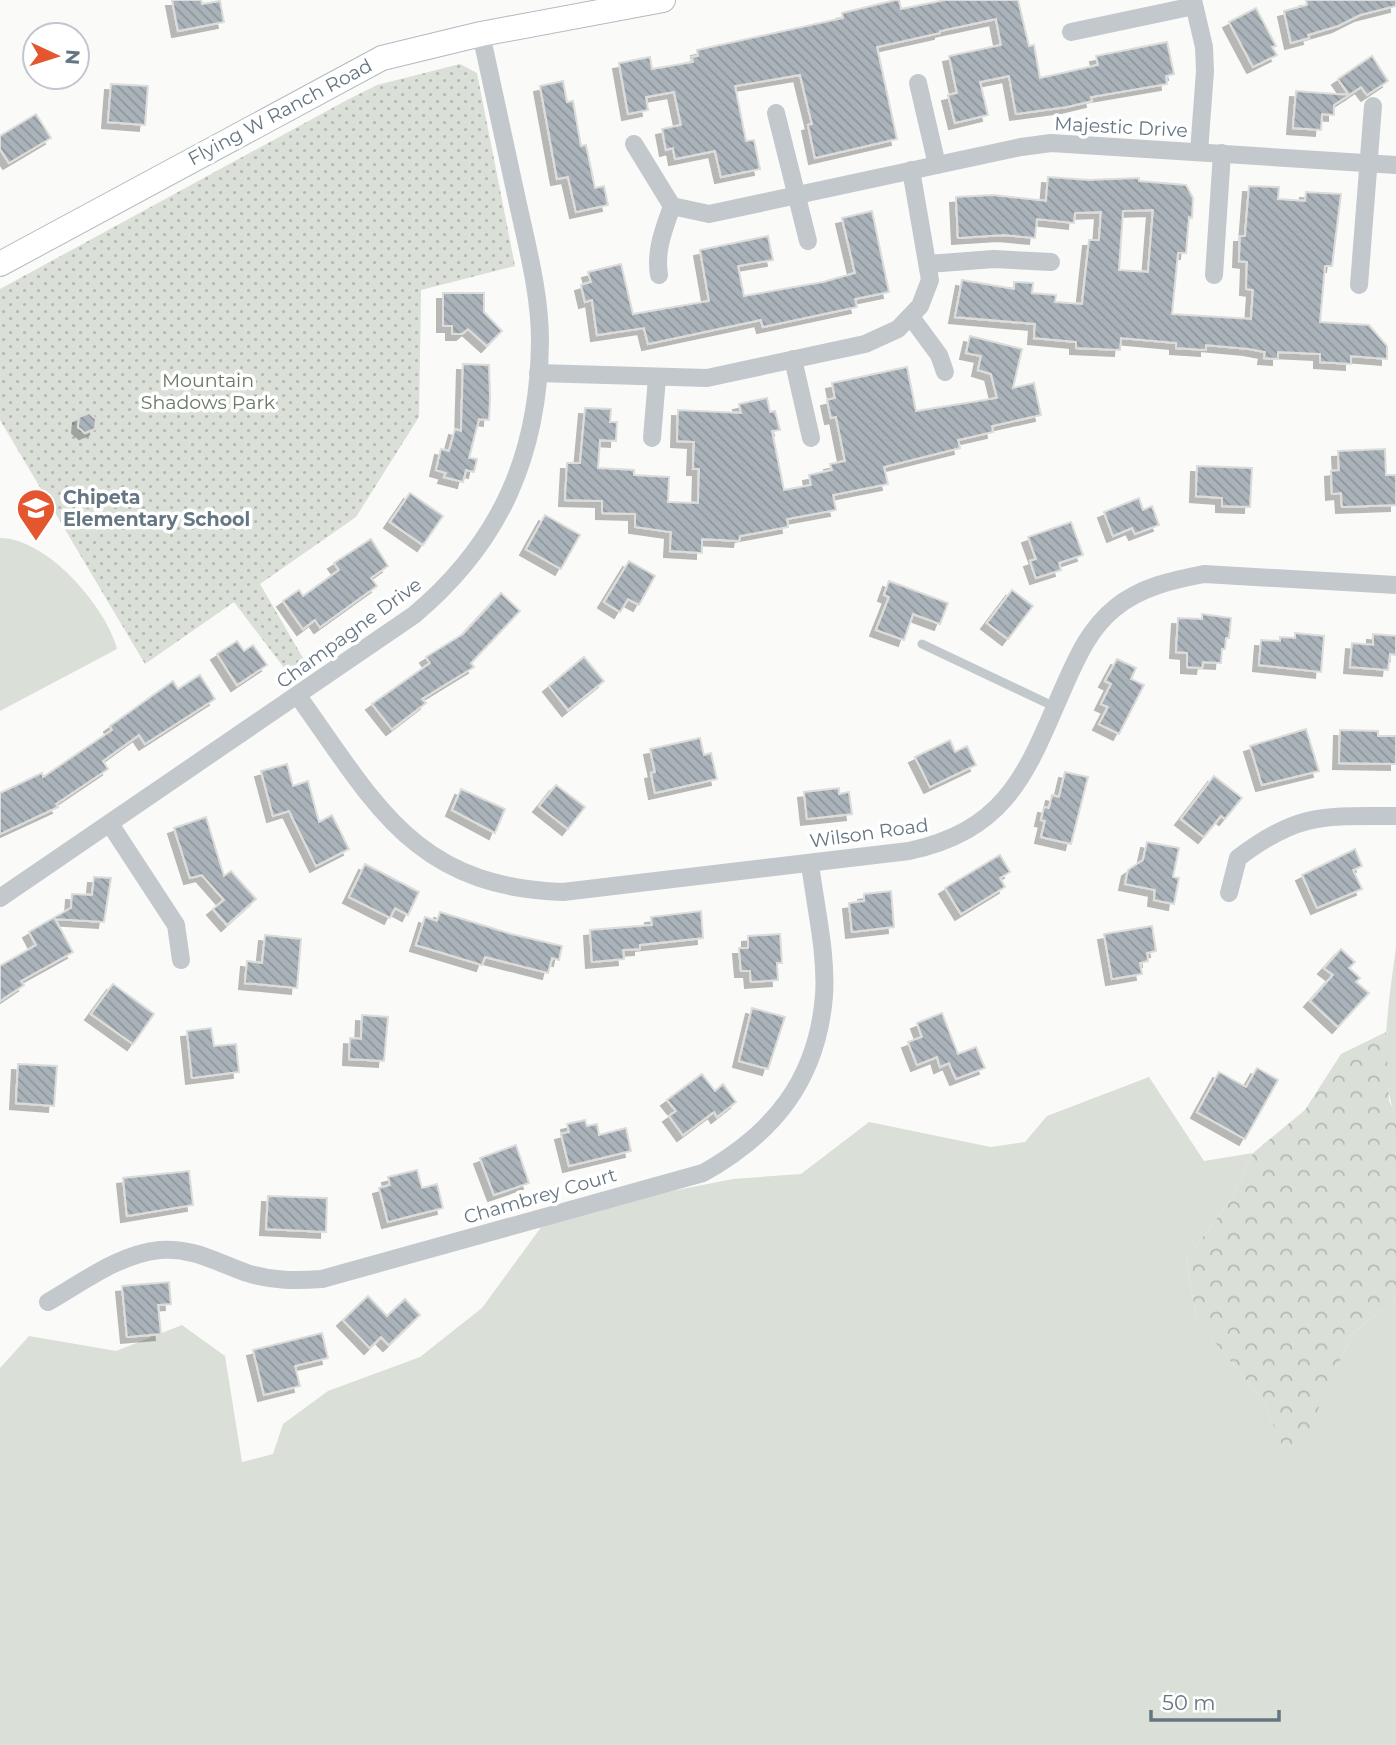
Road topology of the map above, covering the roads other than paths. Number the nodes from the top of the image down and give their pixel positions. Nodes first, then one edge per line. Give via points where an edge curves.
1 (663, 0) edge
2 (1194, 3) edge
3 (1071, 32) dead end
4 (481, 34) junction
5 (918, 83) dead end
6 (1373, 106) dead end
7 (776, 113) dead end
8 (634, 144) dead end
9 (1199, 152) junction
10 (1222, 153) junction
11 (1368, 163) junction
12 (936, 165) junction
13 (1396, 165) edge
14 (911, 170) junction
15 (796, 195) junction
16 (672, 206) junction
17 (808, 241) dead end
18 (1051, 262) dead end
19 (0, 264) edge
20 (928, 264) junction
21 (659, 275) dead end
22 (1214, 275) dead end
23 (1359, 285) dead end
24 (911, 317) junction
25 (793, 359) junction
26 (945, 372) dead end
27 (538, 373) junction
28 (657, 378) junction
29 (652, 438) dead end
30 (811, 438) dead end
31 (1396, 585) edge
32 (922, 644) dead end
33 (299, 696) junction
34 (1055, 706) junction
35 (1396, 816) edge
36 (110, 824) junction
37 (810, 863) junction
38 (1229, 894) dead end
39 (0, 898) edge
40 (181, 960) dead end
41 (48, 1302) dead end

1 - 4 street, Flying W Ranch Road
2 - 3 street
2 - 9 street via 1205,71
4 - 19 street, Flying W Ranch Road via 382,58 344,75
4 - 27 street, Champagne Drive via 532,271 540,340
5 - 12 street
6 - 11 street
7 - 15 street
8 - 16 street
9 - 10 street, Majestic Drive
9 - 12 street, Majestic Drive via 1051,143
10 - 11 street, Majestic Drive
10 - 22 street
11 - 13 street, Majestic Drive
11 - 23 street
12 - 14 street, Majestic Drive
14 - 15 street, Majestic Drive
14 - 20 street
15 - 16 street, Majestic Drive via 709,214
15 - 17 street
16 - 21 street via 656,260
18 - 20 street via 994,259
20 - 24 street via 927,291
24 - 25 street via 898,329 865,344
24 - 26 street via 939,355
25 - 28 street via 706,378
25 - 30 street
27 - 28 street
27 - 33 street, Champagne Drive via 536,404 519,470 478,552 414,615
28 - 29 street
31 - 34 street, Wilson Road via 1204,574 1154,586 1115,608 1098,625
32 - 34 lane
33 - 36 street, Champagne Drive
33 - 37 street, Wilson Road via 376,804 400,829 440,862 488,883 563,892
34 - 37 street, Wilson Road via 1020,779 1007,798 974,827 936,845 909,851
35 - 38 street via 1327,816 1284,827 1238,858
36 - 39 street, Champagne Drive
36 - 40 street via 176,925
37 - 41 street, Chambrey Court via 824,971 814,1048 790,1098 753,1141 731,1157 703,1173 322,1279 272,1279 206,1255 160,1250 111,1266

